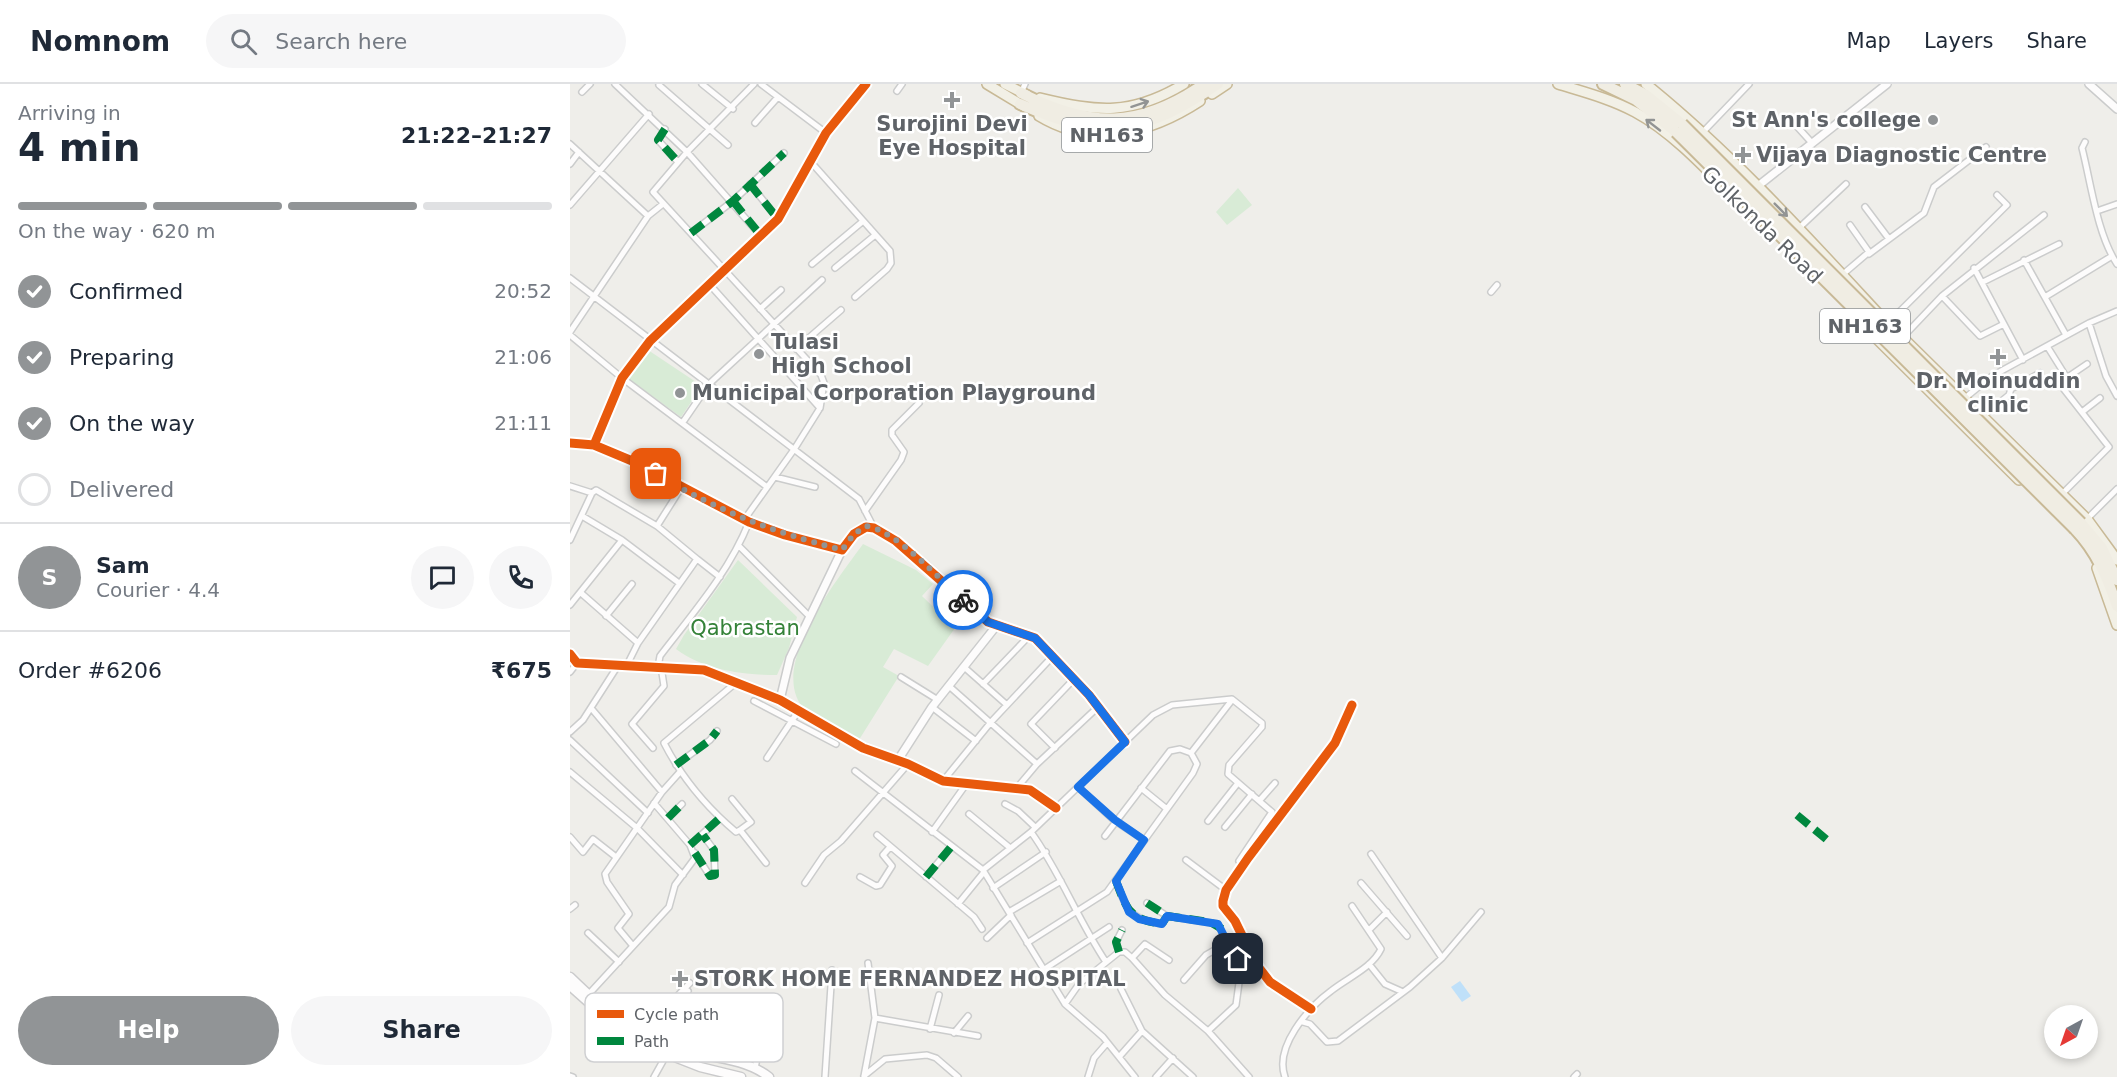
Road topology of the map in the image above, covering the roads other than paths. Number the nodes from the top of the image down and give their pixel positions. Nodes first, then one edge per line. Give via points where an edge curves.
1 (590, 84) edge
2 (615, 84) edge
3 (702, 84) edge
4 (754, 84) edge
5 (761, 84) edge
6 (866, 84) edge
7 (903, 84) edge
8 (987, 84) edge
9 (1005, 84) edge
10 (1184, 84) edge
11 (1204, 84) edge
12 (1218, 84) edge
13 (1227, 84) edge
14 (1558, 84) edge
15 (1603, 84) edge
16 (1625, 84) edge
17 (1646, 84) edge
18 (1749, 84) edge
19 (1887, 84) edge
20 (659, 85) edge
21 (2092, 85) edge
22 (1654, 88) edge
23 (582, 92) dead end
24 (897, 92) dead end
25 (1022, 94) edge
26 (778, 97) junction
27 (733, 109) junction
28 (2117, 109) edge
29 (649, 114) junction
30 (1793, 122) dead end
31 (755, 123) dead end
32 (1087, 123) junction
33 (665, 129) junction
34 (710, 129) junction
35 (826, 133) junction
36 (1702, 133) junction
37 (2085, 142) dead end
38 (1812, 143) junction
39 (570, 144) edge
40 (728, 145) dead end
41 (1986, 147) dead end
42 (579, 152) junction
43 (687, 152) junction
44 (784, 153) dead end
45 (810, 161) junction
46 (678, 162) junction
47 (570, 164) edge
48 (600, 171) junction
49 (750, 184) junction
50 (1846, 184) dead end
51 (1758, 186) junction
52 (1997, 195) dead end
53 (733, 201) junction
54 (663, 204) junction
55 (2117, 204) edge
56 (570, 205) edge
57 (1865, 207) dead end
58 (2097, 211) junction
59 (2043, 215) dead end
60 (648, 216) junction
61 (778, 219) junction
62 (862, 222) junction
63 (1850, 225) dead end
64 (1799, 228) junction
65 (691, 233) junction
66 (874, 236) junction
67 (762, 237) junction
68 (1889, 239) junction
69 (2059, 244) dead end
70 (1869, 254) junction
71 (2112, 256) junction
72 (2024, 260) junction
73 (812, 264) dead end
74 (2117, 264) edge
75 (835, 268) dead end
76 (1974, 268) junction
77 (726, 270) junction
78 (1842, 275) junction
79 (570, 278) edge
80 (822, 280) dead end
81 (1983, 282) junction
82 (1497, 285) dead end
83 (711, 286) junction
84 (781, 290) dead end
85 (1491, 292) dead end
86 (1861, 294) junction
87 (592, 296) junction
88 (1942, 296) junction
89 (855, 297) dead end
90 (2045, 297) junction
91 (1846, 308) junction
92 (760, 309) junction
93 (841, 310) dead end
94 (2115, 312) edge
95 (2117, 321) edge
96 (773, 323) junction
97 (1888, 323) junction
98 (2089, 323) junction
99 (2004, 324) junction
100 (570, 334) edge
101 (2066, 335) junction
102 (1902, 337) junction
103 (757, 338) junction
104 (650, 341) junction
105 (2047, 346) junction
106 (796, 349) junction
107 (2023, 360) junction
108 (2087, 364) dead end
109 (2040, 373) dead end
110 (622, 378) junction
111 (2067, 378) junction
112 (709, 384) junction
113 (2117, 396) edge
114 (1965, 398) junction
115 (2100, 398) dead end
116 (919, 403) dead end
117 (820, 408) junction
118 (2082, 412) junction
119 (1983, 416) junction
120 (683, 422) junction
121 (570, 442) edge
122 (594, 445) junction
123 (795, 448) junction
124 (2032, 464) junction
125 (775, 477) junction
126 (2017, 478) junction
127 (570, 486) edge
128 (767, 487) junction
129 (815, 487) dead end
130 (681, 488) junction
131 (2117, 489) edge
132 (592, 493) junction
133 (2062, 494) junction
134 (865, 511) junction
135 (582, 516) junction
136 (2087, 519) junction
137 (746, 521) junction
138 (657, 526) junction
139 (874, 528) junction
140 (570, 540) edge
141 (622, 540) junction
142 (739, 546) junction
143 (842, 550) junction
144 (697, 559) junction
145 (2117, 560) edge
146 (720, 577) junction
147 (2117, 580) edge
148 (679, 583) junction
149 (632, 584) dead end
150 (581, 593) junction
151 (570, 605) edge
152 (2117, 606) edge
153 (606, 616) junction
154 (809, 616) junction
155 (997, 625) junction
156 (2117, 625) edge
157 (1030, 635) junction
158 (638, 643) junction
159 (570, 654) edge
160 (1052, 657) junction
161 (577, 663) junction
162 (616, 667) junction
163 (626, 667) junction
164 (658, 667) junction
165 (964, 667) junction
166 (570, 672) edge
167 (901, 677) dead end
168 (1074, 679) junction
169 (738, 681) junction
170 (983, 684) junction
171 (949, 686) junction
172 (938, 699) junction
173 (1232, 699) junction
174 (780, 700) junction
175 (754, 701) dead end
176 (1007, 705) junction
177 (1352, 705) dead end
178 (932, 707) junction
179 (1098, 707) junction
180 (591, 708) junction
181 (799, 710) junction
182 (791, 720) junction
183 (992, 722) junction
184 (717, 731) dead end
185 (570, 732) edge
186 (976, 741) junction
187 (1125, 742) junction
188 (572, 744) edge
189 (837, 744) dead end
190 (1055, 747) junction
191 (653, 748) dead end
192 (1191, 753) junction
193 (767, 758) dead end
194 (898, 760) junction
195 (908, 764) junction
196 (676, 765) junction
197 (1037, 765) junction
198 (855, 771) dead end
199 (570, 772) edge
200 (679, 773) junction
201 (943, 781) junction
202 (967, 783) junction
203 (1238, 783) junction
204 (1275, 783) dead end
205 (1078, 787) junction
206 (1141, 788) junction
207 (1016, 789) junction
208 (662, 792) junction
209 (1252, 794) junction
210 (882, 795) junction
211 (732, 799) dead end
212 (1260, 800) junction
213 (654, 803) junction
214 (682, 804) dead end
215 (1005, 804) dead end
216 (1056, 808) junction
217 (1167, 809) junction
218 (648, 813) junction
219 (969, 814) dead end
220 (668, 818) junction
221 (720, 818) junction
222 (1115, 820) junction
223 (1208, 821) dead end
224 (637, 828) junction
225 (1225, 828) dead end
226 (1033, 829) junction
227 (740, 830) junction
228 (932, 832) junction
229 (703, 835) junction
230 (877, 835) dead end
231 (1105, 836) dead end
232 (570, 837) edge
233 (1144, 840) junction
234 (690, 845) junction
235 (890, 847) junction
236 (951, 848) junction
237 (1009, 848) junction
238 (1046, 852) junction
239 (695, 853) junction
240 (1371, 854) dead end
241 (616, 857) junction
242 (1186, 860) dead end
243 (1239, 861) dead end
244 (766, 863) dead end
245 (983, 871) junction
246 (683, 875) junction
247 (860, 877) dead end
248 (926, 877) junction
249 (1061, 881) junction
250 (805, 882) dead end
251 (1113, 883) junction
252 (1361, 883) dead end
253 (993, 888) junction
254 (1226, 890) junction
255 (1147, 903) dead end
256 (958, 904) junction
257 (1352, 906) dead end
258 (1076, 912) junction
259 (1387, 912) junction
260 (1481, 912) dead end
261 (1010, 914) junction
262 (1167, 916) junction
263 (1109, 927) dead end
264 (982, 929) dead end
265 (1122, 930) dead end
266 (1369, 930) junction
267 (588, 933) dead end
268 (1407, 936) dead end
269 (987, 938) dead end
270 (1091, 939) junction
271 (1225, 942) junction
272 (1027, 943) junction
273 (633, 946) junction
274 (1119, 952) junction
275 (1132, 958) junction
276 (1442, 958) junction
277 (1169, 960) dead end
278 (619, 962) junction
279 (1106, 962) junction
280 (868, 963) dead end
281 (1369, 964) junction
282 (831, 970) dead end
283 (1042, 970) junction
284 (570, 977) edge
285 (1184, 980) dead end
286 (690, 983) dead end
287 (570, 987) edge
288 (1121, 989) dead end
289 (1403, 992) junction
290 (586, 993) edge
291 (590, 993) edge
292 (681, 993) edge
293 (939, 995) dead end
294 (585, 1001) edge
295 (1065, 1004) junction
296 (1311, 1009) junction
297 (968, 1016) dead end
298 (875, 1018) junction
299 (1303, 1022) junction
300 (930, 1029) junction
301 (1142, 1031) junction
302 (1208, 1031) junction
303 (954, 1033) junction
304 (978, 1036) dead end
305 (1107, 1043) junction
306 (1119, 1057) junction
307 (1173, 1058) junction
308 (663, 1062) edge
309 (690, 1062) edge
310 (725, 1062) edge
311 (757, 1062) edge
312 (756, 1068) junction
313 (654, 1077) edge
314 (741, 1077) edge
315 (769, 1077) edge
316 (825, 1077) edge
317 (864, 1077) edge
318 (958, 1077) edge
319 (1088, 1077) edge
320 (1135, 1077) edge
321 (1156, 1077) edge
322 (1193, 1077) edge
323 (1249, 1077) edge
324 (1285, 1077) edge

1 - 23 street
2 - 29 street
3 - 27 street
4 - 27 street
5 - 26 street
6 - 35 street
7 - 24 street
8 - 25 highway, NH163
9 - 25 highway, NH163
25 -> 10 highway, NH163 via 1104,110 1134,107
11 - 32 highway via 1151,113
12 - 32 highway via 1154,120 1120,127
13 - 25 highway, NH163 via 1176,117 1122,135 1067,129
91 -> 14 highway, Golkonda Road / NH163 via 1677,143 1619,104
15 - 152 highway, bridge via 1660,117 2075,529 2100,561
16 - 147 highway, bridge via 1646,95 1682,124 2081,523 2102,548
17 - 22 highway, Golkonda Road / NH163
18 - 36 street
19 - 38 street
20 - 34 street
21 - 28 street
22 - 36 highway, Golkonda Road / NH163
25 - 32 highway via 1056,119
26 - 31 street
26 - 35 street
27 - 34 street
29 - 33 street
29 - 48 street
30 - 38 street
33 - 43 street
33 - 46 street via 658,140
34 - 40 street
34 - 43 street
35 - 45 street
36 - 51 highway, Golkonda Road / NH163
37 - 58 street via 2082,148
38 - 51 street
39 - 42 street
41 - 68 street via 1934,187 1924,213
42 - 47 street
42 - 48 street
43 - 46 street
43 - 53 street
44 - 49 street
45 - 61 street
45 - 62 street
46 - 54 street via 653,191
48 - 56 street
48 - 60 street
49 - 53 street
49 - 61 street
50 - 64 street
51 -> 64 highway, Golkonda Road / NH163
52 - 97 street via 2007,205
53 - 65 street
53 - 67 street
54 - 60 street
54 - 65 street
55 - 58 street
57 - 68 street
58 - 71 street
59 - 76 street
60 - 87 street
61 - 67 street
62 - 66 street
62 - 73 street
63 - 70 street
64 - 78 highway, Golkonda Road / NH163
65 - 77 street
66 - 75 street
66 - 89 street via 890,251 891,263
67 - 77 street
68 - 70 street
69 - 72 street
70 - 78 street
71 - 74 street
71 - 90 street
72 - 81 street
72 - 90 street
76 - 81 street
76 - 88 street
77 - 83 street
77 - 92 street
78 - 86 highway, Golkonda Road / NH163
79 - 87 street
80 - 96 street
81 - 99 street
82 - 85 street
83 - 103 street
83 - 104 street
84 - 92 street
86 - 91 highway
86 - 97 highway, Golkonda Road / NH163
87 - 100 street
87 - 104 street
88 - 99 street via 1980,336
88 - 102 street
90 - 101 street
91 - 126 highway, Golkonda Road / NH163
92 - 96 street
93 - 106 street
94 - 95 street
94 - 98 street
96 - 103 street
96 - 106 street
97 - 102 highway, Golkonda Road / NH163
98 - 101 street
98 - 113 street via 2106,376
99 - 107 street
100 - 110 street
101 - 105 street
102 - 114 highway, Golkonda Road / NH163
103 - 112 street
103 - 117 street
104 - 110 street
104 - 112 street
105 - 107 street
105 - 111 street
106 - 117 street via 821,375 824,384
107 - 114 street via 1992,376
108 - 111 street
109 - 119 street via 2011,389
110 - 120 street
110 - 122 street
111 - 118 street via 2059,383
112 - 120 street
112 - 123 street
114 - 119 highway, Golkonda Road / NH163
115 - 118 street
116 - 134 street via 892,430 904,452
117 - 123 street
118 - 133 street via 2109,447
119 - 124 highway, Golkonda Road / NH163
120 - 128 street
121 - 122 street
122 - 130 street
123 - 125 street
123 - 134 street via 859,499
124 - 126 highway
124 - 133 highway, Golkonda Road / NH163
125 - 128 street
125 - 129 street
126 - 156 highway, Golkonda Road / NH163 via 2097,566
127 - 132 street
128 - 137 street
130 - 137 street
130 - 138 street
131 - 136 street
132 - 135 street
132 - 138 street via 596,490
133 - 136 highway, Golkonda Road / NH163
134 - 139 street
135 - 140 street
135 - 141 street
136 - 145 highway, Golkonda Road / NH163
137 - 142 street
137 - 143 street
138 - 144 street
139 - 143 street via 866,526 854,534
139 - 155 street via 896,541 988,622
141 - 148 street
141 - 150 street
142 - 146 street
142 - 154 street
143 - 154 street
144 - 146 street
144 - 148 street
146 - 164 street via 660,656
148 - 158 street
149 - 153 street
150 - 151 street
150 - 153 street
153 - 158 street
154 - 174 street via 790,658
155 - 157 street
155 - 165 street
157 - 160 street
157 - 170 street
158 - 163 street
159 - 161 street
160 - 168 street
160 - 176 street
161 - 162 street
161 - 166 street
162 - 163 street
162 - 180 street
163 - 164 street
164 - 169 street via 704,670
164 - 191 street via 664,686 632,724
165 - 170 street
165 - 171 street
167 - 172 street
168 - 179 street
168 - 190 street via 1031,724
169 - 174 street
169 - 196 street via 664,742
170 - 176 street
171 - 172 street
171 - 183 street
172 - 178 street
173 - 187 street via 1172,705 1153,715
173 - 192 street
173 - 203 street via 1262,723 1229,765 1228,774
174 - 181 street
175 - 182 street
176 - 183 street
177 - 254 street via 1335,744
178 - 186 street
178 - 194 street
179 - 187 street
179 - 190 street
180 - 185 street
180 - 208 street
181 - 182 street
181 - 194 street via 863,748
182 - 189 street
182 - 193 street
183 - 186 street
183 - 197 street
184 - 196 street
186 - 201 street
187 - 205 street
188 - 218 street
190 - 197 street
192 - 206 street via 1170,751
192 - 217 street via 1197,764
194 - 195 street
195 - 201 street
195 - 210 street
196 - 200 street
197 - 207 street
198 - 210 street
199 - 224 street
200 - 208 street
200 - 221 street
201 - 202 street
202 - 207 street
202 - 228 street
203 - 209 street
203 - 223 street
204 - 212 street
205 - 216 street
205 - 222 street
206 - 217 street
206 - 222 street
207 - 216 street via 1030,790
208 - 213 street
209 - 212 street
209 - 225 street
210 - 228 street
210 - 250 street via 841,842 824,855
211 - 227 street via 751,822
212 - 243 street via 1272,815
213 - 218 street
213 - 220 street
214 - 220 street
215 - 226 street via 1018,811
216 - 226 street
217 - 233 street
218 - 224 street
219 - 237 street
220 - 234 street
221 - 227 street via 736,832
221 - 229 street
222 - 231 street
222 - 233 street
224 - 241 street
224 - 246 street
226 - 237 street
226 - 238 street
227 - 244 street
228 - 236 street
229 - 234 street
229 - 239 street via 714,850 715,875 710,876
230 - 235 street
232 - 241 street via 583,852 593,839
233 - 251 street
234 - 239 street
235 - 247 street via 883,855 892,867 880,885
235 - 248 street
236 - 245 street
236 - 248 street
237 - 245 street
238 - 249 street
238 - 253 street
239 - 246 street via 693,863
240 - 276 street
241 - 273 street via 605,878 629,914 618,928
242 - 254 street
245 - 253 street
245 - 256 street
246 - 273 street via 675,885 669,907
248 - 256 street
249 - 258 street
249 - 261 street
251 - 258 street via 1107,892
251 - 262 street via 1133,916 1162,924
252 - 259 street
253 - 261 street
254 - 296 street via 1223,906 1235,921 1256,964 1270,982
255 - 262 street
256 - 264 street
257 - 266 street
258 - 270 street
258 - 272 street
259 - 266 street
259 - 268 street
260 - 276 street
261 - 269 street
261 - 272 street
262 - 271 street via 1210,922 1222,928
263 - 270 street
265 - 274 street via 1116,942
266 - 281 street via 1381,949
267 - 278 street
270 - 279 street
270 - 283 street
271 - 285 street via 1206,955
271 - 302 street via 1241,968 1236,1005
272 - 283 street
273 - 278 street
274 - 275 street
274 - 279 street
275 - 277 street via 1145,944
275 - 302 street via 1165,995
276 - 289 street
278 - 291 street
279 - 295 street via 1080,984
280 - 298 street
281 - 289 street via 1385,984
281 - 296 street
282 - 316 street
283 - 295 street
284 - 290 main road
286 - 292 street
287 - 294 main road
288 - 301 street
289 - 299 street via 1332,1043
293 - 300 street
295 - 305 street
296 - 299 street
297 - 303 street
298 - 300 street
298 - 317 street
299 - 324 street via 1285,1044
300 - 303 street
301 - 306 street
301 - 307 street
302 - 323 street
303 - 304 street
305 - 306 street
305 - 319 street via 1094,1058
306 - 320 street
307 - 321 street
307 - 322 street
308 - 313 street
309 - 314 main road
310 - 312 main road
311 - 312 street
312 - 315 main road
317 - 318 street via 885,1059 927,1055

